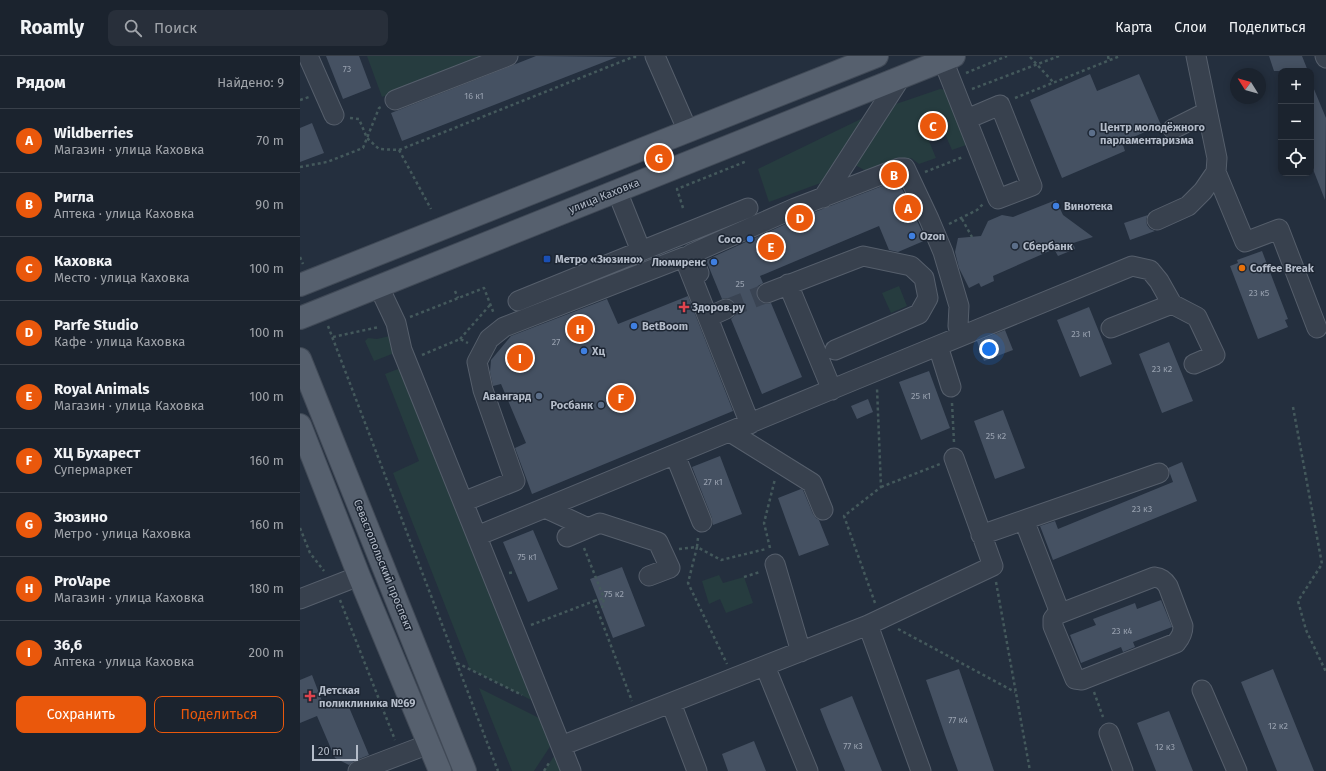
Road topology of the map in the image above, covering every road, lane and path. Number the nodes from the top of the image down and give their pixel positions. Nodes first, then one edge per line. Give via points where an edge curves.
1 (308, 56) edge
2 (508, 56) edge
3 (655, 56) edge
4 (877, 56) edge
5 (1007, 56) edge
6 (1108, 56) edge
7 (1120, 56) edge
8 (1196, 56) edge
9 (1030, 57) edge
10 (1109, 60) junction
11 (949, 65) edge
12 (901, 77) junction
13 (1054, 83) junction
14 (395, 100) joint
15 (1000, 105) junction
16 (1207, 112) junction
17 (334, 115) dead end
18 (358, 119) dead end
19 (967, 119) junction
20 (1173, 129) dead end
21 (687, 132) junction
22 (367, 138) junction
23 (399, 150) junction
24 (961, 158) dead end
25 (300, 167) edge
26 (1216, 172) junction
27 (910, 178) junction
28 (617, 191) junction
29 (822, 198) junction
30 (748, 208) dead end
31 (431, 209) dead end
32 (977, 210) dead end
33 (962, 219) junction
34 (1157, 220) dead end
35 (934, 230) junction
36 (972, 237) dead end
37 (641, 251) junction
38 (788, 284) junction
39 (300, 285) edge
40 (379, 287) junction
41 (484, 288) dead end
42 (455, 291) dead end
43 (767, 292) tunnel mouth
44 (458, 298) dead end
45 (518, 301) dead end
46 (1172, 304) junction
47 (490, 306) junction
48 (493, 311) dead end
49 (300, 318) edge
50 (1111, 328) dead end
51 (1317, 328) dead end
52 (961, 336) junction
53 (333, 337) dead end
54 (460, 339) junction
55 (470, 344) dead end
56 (938, 346) junction
57 (835, 350) dead end
58 (427, 353) dead end
59 (300, 359) edge
60 (1194, 364) dead end
61 (876, 371) junction
62 (951, 387) joint
63 (832, 390) junction
64 (1293, 407) dead end
65 (755, 422) junction
66 (300, 425) edge
67 (730, 432) junction
68 (675, 455) junction
69 (954, 458) junction
70 (779, 463) junction
71 (1159, 473) dead end
72 (881, 487) junction
73 (463, 502) junction
74 (545, 508) junction
75 (823, 510) dead end
76 (1024, 520) junction
77 (702, 522) joint
78 (300, 528) edge
79 (577, 533) junction
80 (981, 535) junction
81 (477, 536) junction
82 (696, 547) junction
83 (675, 550) dead end
84 (772, 556) junction
85 (993, 566) junction
86 (359, 576) junction
87 (649, 576) dead end
88 (334, 586) junction
89 (604, 598) junction
90 (300, 599) edge
91 (594, 601) junction
92 (602, 608) dead end
93 (1060, 613) junction
94 (874, 622) junction
95 (515, 631) junction
96 (801, 652) junction
97 (457, 663) junction
98 (764, 666) junction
99 (1326, 672) edge
100 (734, 678) junction
101 (1202, 690) dead end
102 (1015, 692) junction
103 (1094, 692) dead end
104 (671, 703) junction
105 (545, 707) junction
106 (638, 716) junction
107 (1109, 733) joint
108 (429, 744) junction
109 (561, 746) junction
110 (401, 754) junction
111 (358, 771) edge
112 (440, 771) edge
113 (465, 771) edge
114 (498, 771) edge
115 (571, 771) edge
116 (697, 771) edge
117 (808, 771) edge
118 (921, 771) edge
119 (1030, 771) edge
120 (1123, 771) edge
121 (1237, 771) edge

1 - 17 lane
2 - 14 lane
3 - 21 lane
3 - 23 path via 633,57
4 - 21 main road
5 - 11 path
6 - 10 path
7 - 10 path
8 - 16 lane
9 - 13 path
10 - 13 path
11 - 12 main road, улица Каховка
11 - 19 lane
12 - 28 main road, улица Каховка
12 - 29 lane
13 - 15 path
14 - 22 path via 379,108
15 - 19 lane
15 - 19 lane via 1032,186 998,199
16 - 20 lane
16 - 26 lane via 1217,158
18 - 22 path
21 - 39 main road
22 - 23 path via 379,149
22 - 25 path via 363,148 327,162
23 - 31 path
24 - 27 path
26 - 34 lane via 1203,191 1188,206
26 - 51 lane via 1245,242 1279,229
27 - 29 lane via 905,168 899,168
27 - 35 lane
28 - 37 lane
28 - 40 main road, улица Каховка
29 - 65 lane via 691,254 721,311
30 - 37 lane
32 - 33 path
33 - 35 path
33 - 36 path
35 - 52 lane via 960,306 958,326
37 - 45 lane
38 - 43 lane
38 - 57 lane via 864,256 911,266 924,278 928,298 919,314
38 - 63 lane
40 - 49 main road, улица Каховка
40 - 73 lane via 396,323 401,347
41 - 47 path
42 - 44 path
46 - 50 lane
46 - 52 lane via 1150,270 1132,266
46 - 60 lane via 1197,317 1215,355
47 - 48 path
47 - 54 path
52 - 56 lane
53 - 97 path
54 - 55 path
54 - 58 path
56 - 61 lane
56 - 62 lane
59 - 113 main road, Севастопольский проспект
61 - 63 lane
61 - 72 path
62 - 69 path
63 - 65 lane
64 - 99 path via 1322,564 1298,601 1306,630
65 - 67 lane
65 - 73 lane via 684,257 504,327 489,339 478,362 482,390 520,479
66 - 86 main road
67 - 68 lane
67 - 70 lane
68 - 74 lane
68 - 77 lane
69 - 72 path
69 - 80 lane
70 - 75 lane via 812,483
70 - 84 path via 764,523
71 - 76 lane
72 - 94 path via 844,516
73 - 81 lane
74 - 79 lane
74 - 81 lane
76 - 80 lane
76 - 93 lane
77 - 82 path
78 - 88 path via 310,553
79 - 87 lane via 600,523 658,542 670,568
79 - 89 path
80 - 85 lane
81 - 95 lane
82 - 83 path
82 - 84 path via 721,560
82 - 100 path via 688,583
84 - 96 lane
85 - 94 lane
85 - 102 path
86 - 88 lane
86 - 108 main road
88 - 90 lane
88 - 110 path
89 - 91 path
89 - 92 path
91 - 95 path
91 - 106 path
93 - 93 lane via 1154,576 1159,577 1168,586 1183,632 1176,643 1078,680 1072,676 1053,626 1053,619
94 - 96 lane
94 - 102 path
94 - 118 lane
95 - 105 lane
96 - 98 lane
97 - 105 path
97 - 114 path
98 - 100 lane
98 - 117 lane
100 - 104 lane
101 - 121 lane
102 - 119 path
103 - 107 path
104 - 106 lane
104 - 116 lane
105 - 109 lane
106 - 109 lane
107 - 120 lane
108 - 110 lane
108 - 112 main road
109 - 115 lane
110 - 111 lane

